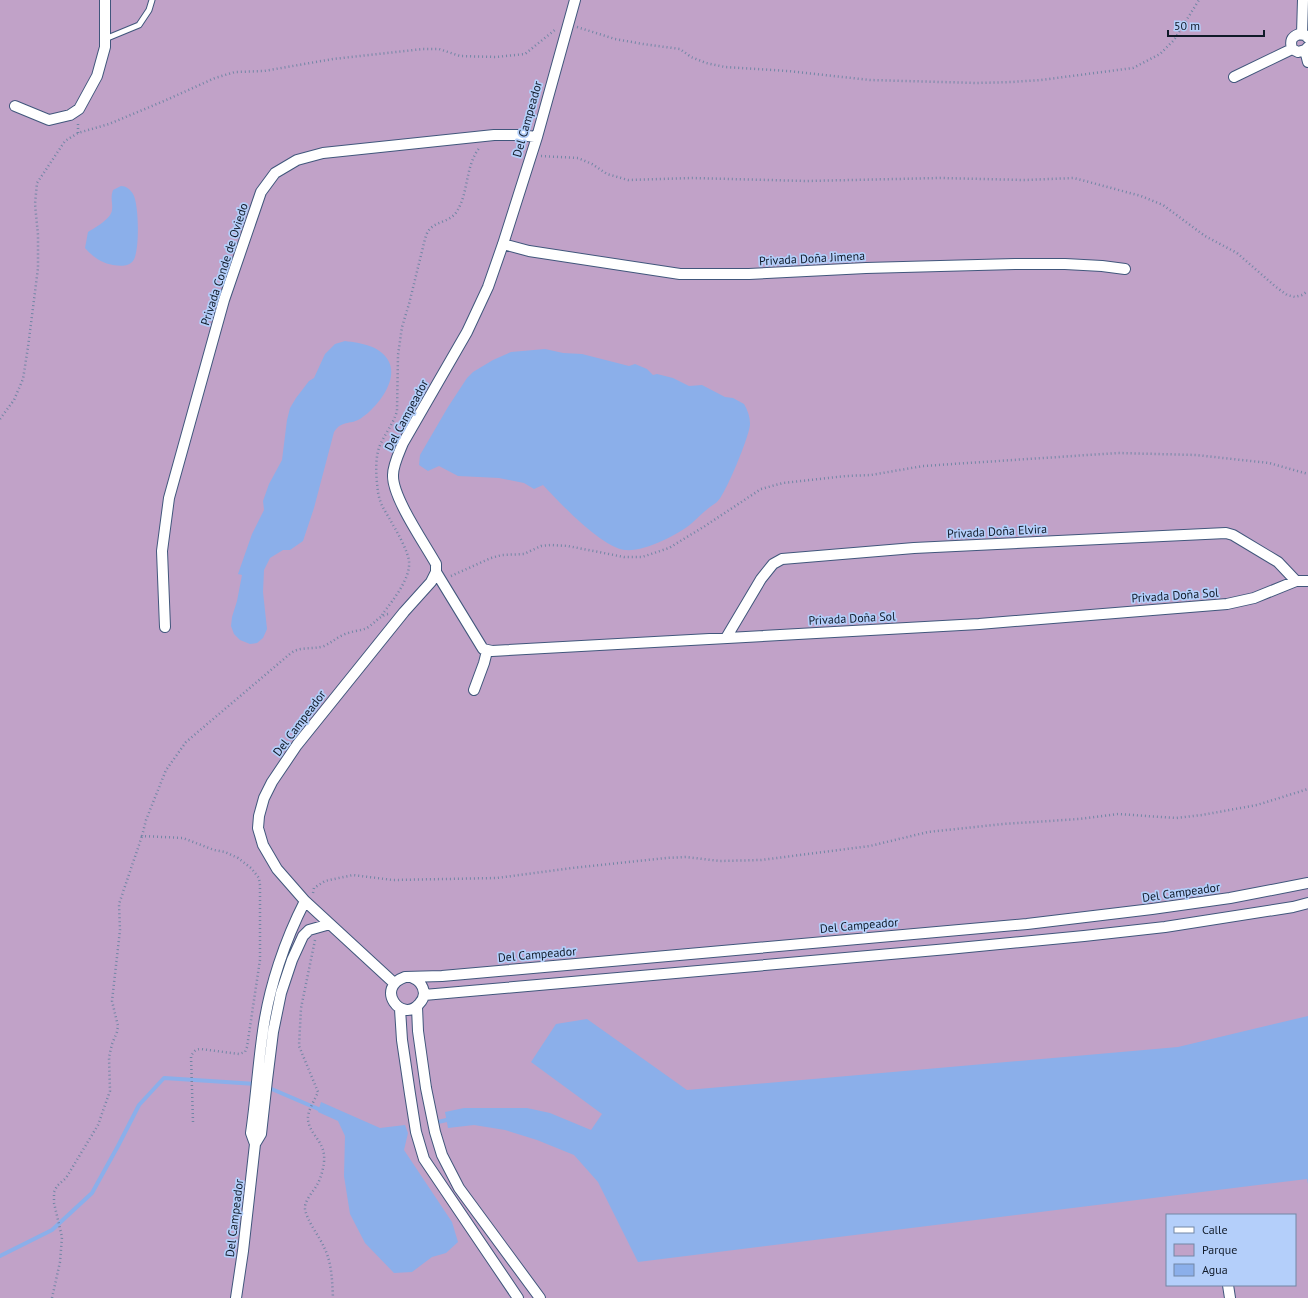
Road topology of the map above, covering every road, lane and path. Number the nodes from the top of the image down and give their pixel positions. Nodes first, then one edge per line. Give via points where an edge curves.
1 (105, 0) edge
2 (152, 0) edge
3 (575, 0) edge
4 (1199, 0) edge
5 (1303, 0) edge
6 (568, 24) junction
7 (1305, 36) edge
8 (105, 39) junction
9 (1292, 48) junction
10 (1307, 49) edge
11 (1308, 62) edge
12 (1234, 77) dead end
13 (15, 106) dead end
14 (494, 135) junction
15 (536, 137) junction
16 (530, 156) junction
17 (503, 244) junction
18 (1125, 270) dead end
19 (1308, 291) edge
20 (0, 419) edge
21 (1308, 474) edge
22 (436, 572) junction
23 (1296, 581) junction
24 (1308, 581) edge
25 (442, 582) junction
26 (404, 612) junction
27 (382, 615) junction
28 (165, 627) dead end
29 (726, 638) junction
30 (487, 650) junction
31 (474, 690) dead end
32 (1308, 789) edge
33 (142, 836) junction
34 (1308, 883) edge
35 (305, 901) junction
36 (1308, 903) edge
37 (314, 909) junction
38 (330, 924) junction
39 (1026, 924) junction
40 (315, 927) junction
41 (834, 941) junction
42 (1028, 942) junction
43 (640, 958) junction
44 (834, 959) junction
45 (641, 976) junction
46 (411, 977) junction
47 (394, 983) junction
48 (424, 995) junction
49 (417, 1007) junction
50 (400, 1008) junction
51 (262, 1079) junction
52 (193, 1122) dead end
53 (1228, 1286) edge
54 (237, 1297) edge
55 (52, 1298) edge
56 (333, 1298) edge
57 (518, 1298) edge
58 (540, 1298) edge
59 (1230, 1298) edge

1 - 8 street
2 - 8 lane via 139,25
3 - 6 street, Del Campeador
4 - 6 path via 1174,40 1160,54 1133,68 1012,82 870,80 725,67 698,60 680,49 615,39
5 - 7 street
6 - 15 street, Del Campeador
6 - 20 path via 551,32 525,54 496,57 460,56 439,49 424,49 333,59 264,71 235,72 215,78 109,124 78,133 65,141 37,183 35,204 38,268 28,347 22,379 14,400
7 - 9 street via 1299,34 1293,37
8 - 13 street via 97,76 79,109 70,115 49,120
9 - 10 street via 1298,52
9 - 12 street
10 - 11 street
14 - 15 street, Privada Conde de Oviedo
14 - 27 path via 474,155 462,203 456,214 429,230 402,327 398,356 398,411 379,448 376,467 381,503 402,540 409,561 406,578
14 - 28 street, Privada Conde de Oviedo via 323,153 297,160 275,173 261,192 224,300 169,498 162,551
15 - 16 street, Del Campeador
16 - 17 street, Del Campeador
16 - 19 path via 578,158 607,174 628,180 1074,178 1141,196 1163,205 1205,236 1237,253 1287,295 1295,297
17 - 18 street, Privada Doña Jimena via 536,252 680,274 749,274 1015,264 1072,264
17 - 22 street, Del Campeador via 488,287 467,332 403,443 396,460 393,475 397,494 436,564
21 - 25 path via 1269,463 1196,455 1118,453 923,466 871,475 783,483 761,489 669,548 642,557 624,557 568,546 541,546 524,554 491,558
22 - 25 street
22 - 26 street, Del Campeador via 431,582
23 - 24 street, Privada Doña Sol
23 - 29 street, Privada Doña Sol via 1254,598 1227,604 979,624
23 - 29 street, Privada Doña Elvira via 1278,562 1226,533 914,548 782,559 772,564 761,578
25 - 30 street via 483,649
26 - 27 path
26 - 35 street, Del Campeador via 297,745 264,798 258,828 263,845 277,869
27 - 33 path via 367,628 344,634 326,645 296,649 186,742 166,770
29 - 30 street, Privada Doña Sol
30 - 31 street
32 - 37 path via 1257,804 1202,815 1176,818 1118,814 1003,824 928,832 870,846 761,860 666,858 497,878 393,880 353,875 324,881 314,888
33 - 52 path via 184,838 225,852 251,868 260,878 260,960 247,1047 245,1052 239,1054 195,1050 191,1056
33 - 55 path via 119,904 120,930 112,1001 118,1026 109,1057 110,1091 98,1125 66,1178 54,1192 62,1237 60,1262
34 - 39 street, Del Campeador via 1230,898
35 - 37 street, Del Campeador
35 - 51 street, Del Campeador via 292,926 272,991 263,1030
36 - 42 street via 1165,927
37 - 38 street, Del Campeador
38 - 40 street
38 - 47 street, Del Campeador
39 - 41 street, Del Campeador
39 - 42 street
40 - 51 street, Del Campeador via 303,936 292,960 281,993
40 - 56 path via 315,939 301,1008 299,1046 318,1092 308,1120 324,1149 324,1160 322,1174 305,1207 306,1214 330,1260
41 - 43 street, Del Campeador
41 - 44 street
42 - 44 street
43 - 45 street
43 - 46 street, Del Campeador
44 - 45 street
45 - 48 street
46 - 47 street, Del Campeador
46 - 48 street via 418,980 423,987
47 - 50 street via 392,1000
48 - 49 street
49 - 50 street
49 - 58 street via 426,1088 442,1155 459,1188
50 - 57 street via 402,1040 416,1132 424,1159
51 - 54 street, Del Campeador via 260,1101 251,1134 255,1144
53 - 59 street

